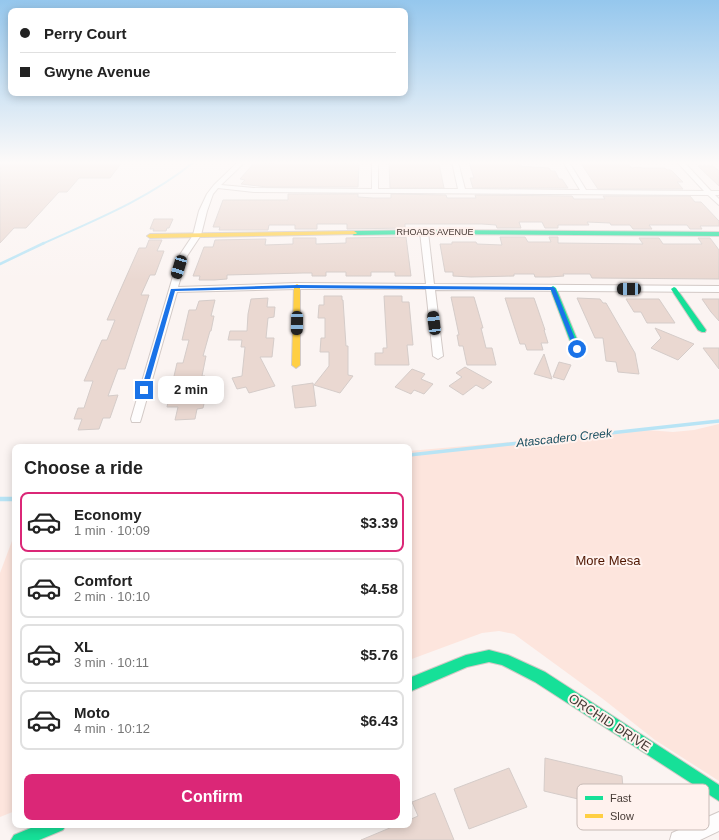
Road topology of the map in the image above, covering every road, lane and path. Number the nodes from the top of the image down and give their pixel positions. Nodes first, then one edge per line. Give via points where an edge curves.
1 (207, 201) edge
2 (424, 232) junction
3 (719, 234) edge
4 (197, 235) junction
5 (150, 236) dead end
6 (297, 286) junction
7 (429, 287) junction
8 (553, 288) junction
9 (674, 289) junction
10 (172, 290) junction
11 (719, 290) edge
12 (702, 330) dead end
13 (577, 349) dead end
14 (438, 356) dead end
15 (296, 365) dead end
16 (136, 419) dead end
17 (412, 684) edge
18 (704, 784) edge
19 (709, 787) edge
20 (719, 794) edge
21 (719, 821) edge
22 (709, 826) edge
23 (50, 828) edge
24 (700, 830) edge
25 (19, 840) edge
26 (679, 840) edge

1 - 4 street
2 - 3 street, RHOADS AVENUE
2 - 4 street, RHOADS AVENUE
2 - 7 street
4 - 5 street, RHOADS AVENUE
4 - 10 street via 183,256
6 - 7 street
6 - 10 street
6 - 15 street
7 - 8 street
7 - 14 street
8 - 9 street
8 - 13 street
9 - 11 street
9 - 12 street
10 - 16 street
17 - 18 street, ORCHID DRIVE via 475,657 497,656 540,677
19 - 20 street, ORCHID DRIVE
21 - 22 street
23 - 25 street
24 - 26 street

